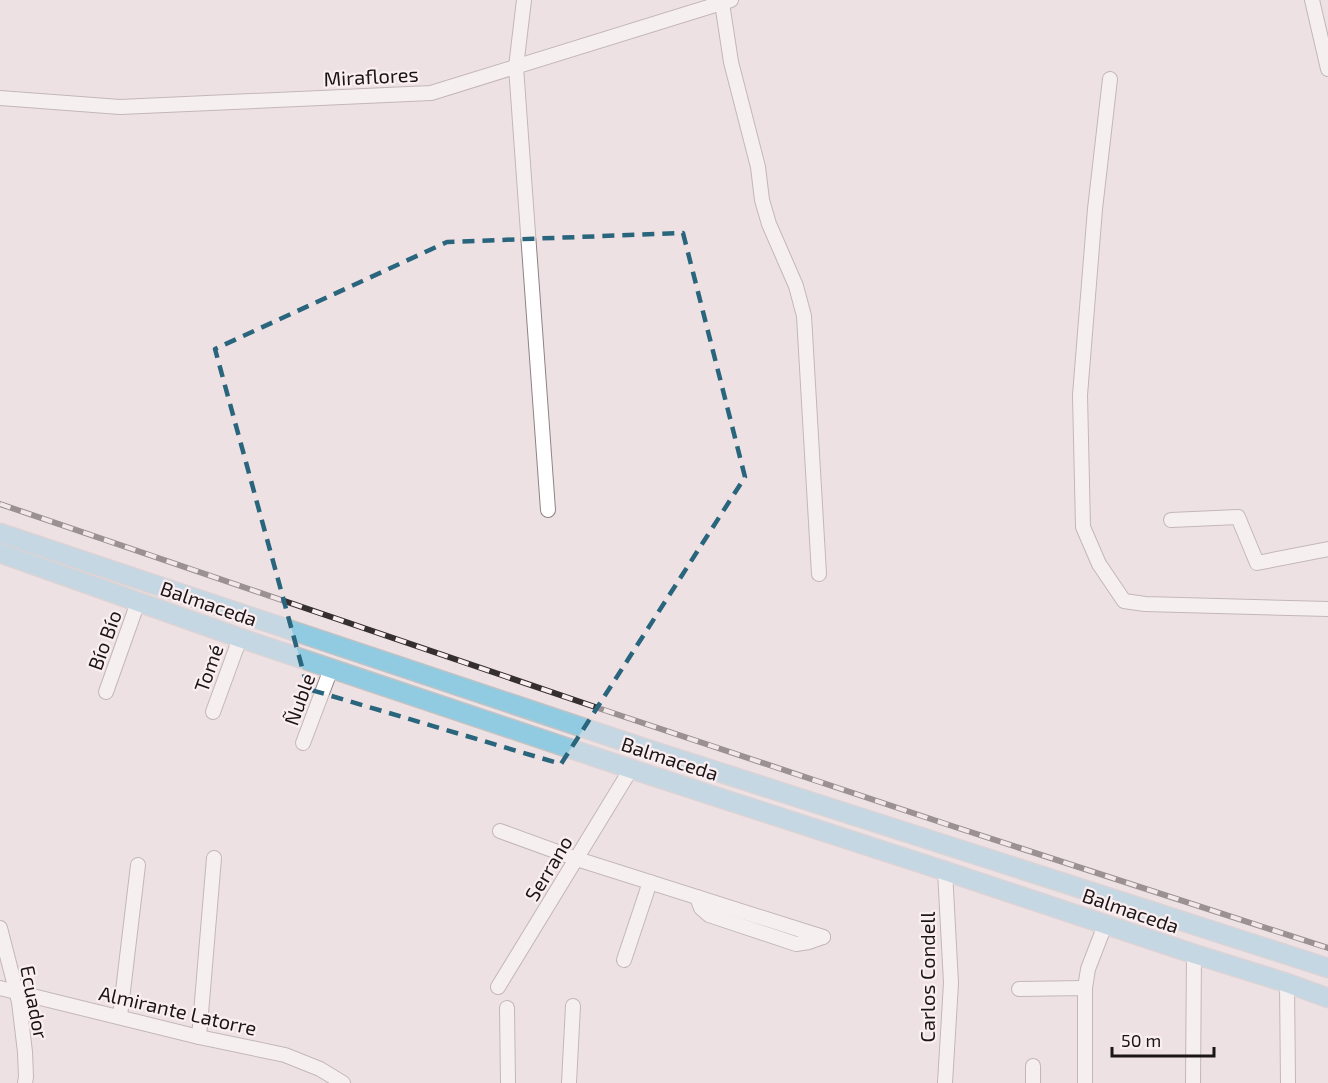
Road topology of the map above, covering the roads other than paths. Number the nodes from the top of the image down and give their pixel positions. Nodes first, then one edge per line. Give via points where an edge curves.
1 (524, 0) edge
2 (1312, 0) edge
3 (727, 1) edge
4 (516, 67) junction
5 (1328, 69) edge
6 (1110, 79) dead end
7 (0, 98) edge
8 (548, 510) dead end
9 (1172, 520) dead end
10 (0, 533) edge
11 (1328, 549) edge
12 (0, 553) edge
13 (819, 574) dead end
14 (138, 602) junction
15 (1328, 609) edge
16 (240, 638) junction
17 (331, 669) junction
18 (106, 692) dead end
19 (213, 712) dead end
20 (303, 743) dead end
21 (631, 769) junction
22 (500, 831) dead end
23 (214, 858) dead end
24 (577, 859) junction
25 (138, 865) dead end
26 (945, 871) junction
27 (651, 882) junction
28 (697, 897) junction
29 (1105, 925) junction
30 (0, 928) edge
31 (1194, 954) junction
32 (624, 960) dead end
33 (1328, 968) edge
34 (1287, 983) junction
35 (498, 987) dead end
36 (0, 988) edge
37 (1019, 988) dead end
38 (1085, 988) junction
39 (16, 992) junction
40 (1328, 998) edge
41 (573, 1006) dead end
42 (507, 1008) dead end
43 (120, 1016) junction
44 (200, 1037) junction
45 (1033, 1066) dead end
46 (25, 1083) edge
47 (343, 1083) edge
48 (508, 1083) edge
49 (569, 1083) edge
50 (945, 1083) edge
51 (1033, 1083) edge
52 (1085, 1083) edge
53 (1193, 1083) edge
54 (1288, 1083) edge

1 - 4 street
2 - 5 street
3 - 4 street, Miraflores
3 - 13 street via 731,62 758,167 762,200 804,316
4 - 7 street, Miraflores via 431,93 120,107
4 - 8 street
6 - 15 street via 1080,395 1083,527 1099,564 1124,601
9 - 11 street via 1238,516 1257,563
10 - 33 main road, Balmaceda via 644,748
12 - 14 main road, Balmaceda
14 - 16 main road, Balmaceda
14 - 18 street, Bío Bío
16 - 17 main road, Balmaceda
16 - 19 street, Tomé
17 - 20 street, Ñuble
17 - 21 main road, Balmaceda
21 - 24 street, Serrano
21 - 26 main road, Balmaceda
22 - 24 street
23 - 44 street
24 - 27 street
24 - 35 street, Serrano
25 - 43 street
26 - 29 main road, Balmaceda
26 - 50 street, Carlos Condell via 951,983
27 - 28 street
27 - 32 street
28 - 28 street via 802,930 823,937 796,944 709,915
29 - 31 main road, Balmaceda
29 - 38 street
30 - 39 street, Ecuador
31 - 34 main road, Balmaceda
31 - 53 street
34 - 40 main road, Balmaceda
34 - 54 street
36 - 39 street, Almirante Latorre
37 - 38 street
38 - 52 street
39 - 43 street, Almirante Latorre
39 - 46 street, Ecuador via 25,1052
41 - 49 street
42 - 48 street
43 - 44 street, Almirante Latorre
44 - 47 street, Almirante Latorre via 285,1055
45 - 51 street

